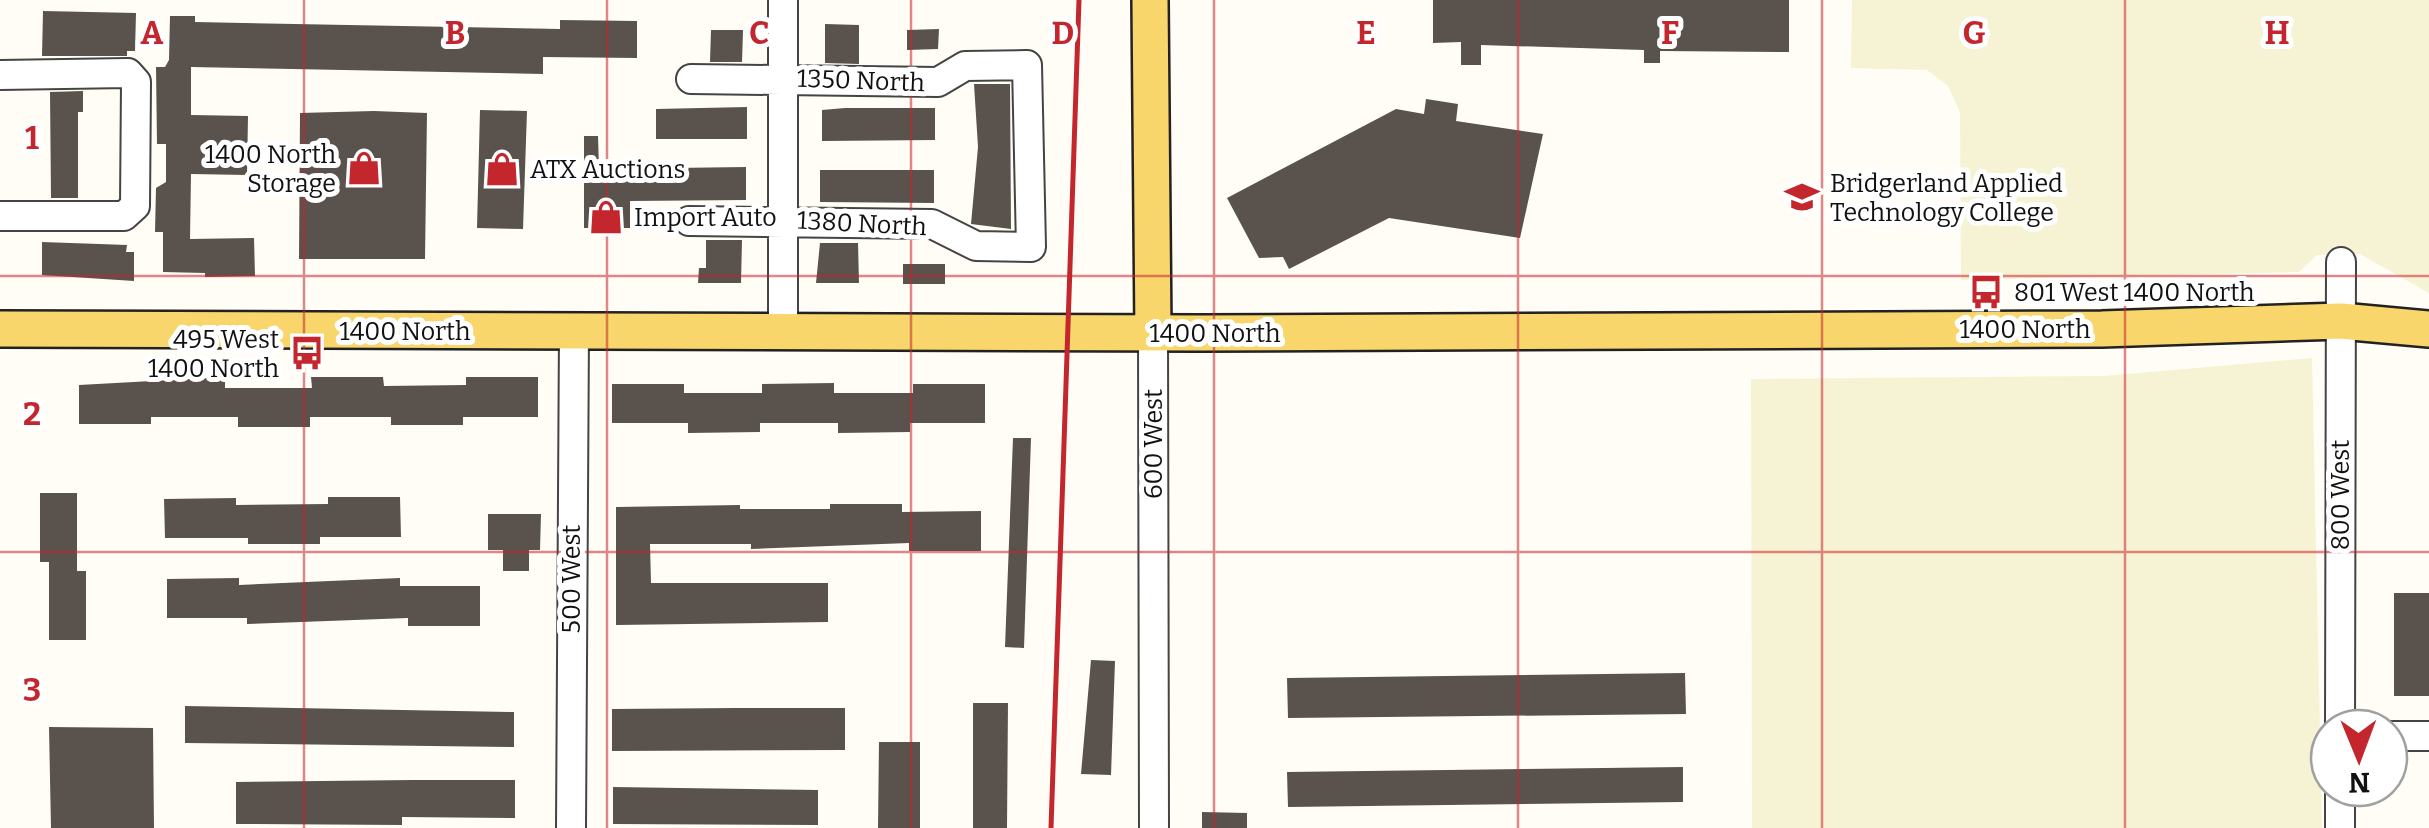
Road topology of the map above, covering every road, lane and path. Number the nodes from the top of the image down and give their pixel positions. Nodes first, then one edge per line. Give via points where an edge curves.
1 (783, 0) edge
2 (1150, 0) edge
3 (0, 75) edge
4 (783, 78) junction
5 (691, 79) dead end
6 (0, 216) edge
7 (783, 219) junction
8 (689, 221) dead end
9 (1031, 247) joint
10 (2341, 262) dead end
11 (2341, 320) junction
12 (0, 329) edge
13 (2429, 329) edge
14 (574, 331) junction
15 (783, 332) junction
16 (1153, 333) junction
17 (2340, 708) edge
18 (571, 828) edge
19 (1154, 828) edge

1 - 4 street
2 - 16 main road, 600 West
3 - 6 street via 128,73 136,82 136,100 135,206 124,216
4 - 5 street, 1350 North
4 - 7 street
4 - 9 street, 1350 North via 938,82 965,66 1028,65
7 - 8 street, 1380 North
7 - 9 street, 1380 North via 932,224 976,246
7 - 15 street
10 - 11 street, 800 West
11 - 13 main road, 1400 North
11 - 16 main road, 1400 North via 2083,329
11 - 17 street, 800 West
12 - 14 main road, 1400 North
14 - 15 main road, 1400 North
14 - 18 street, 500 West
15 - 16 main road, 1400 North
16 - 19 street, 600 West

